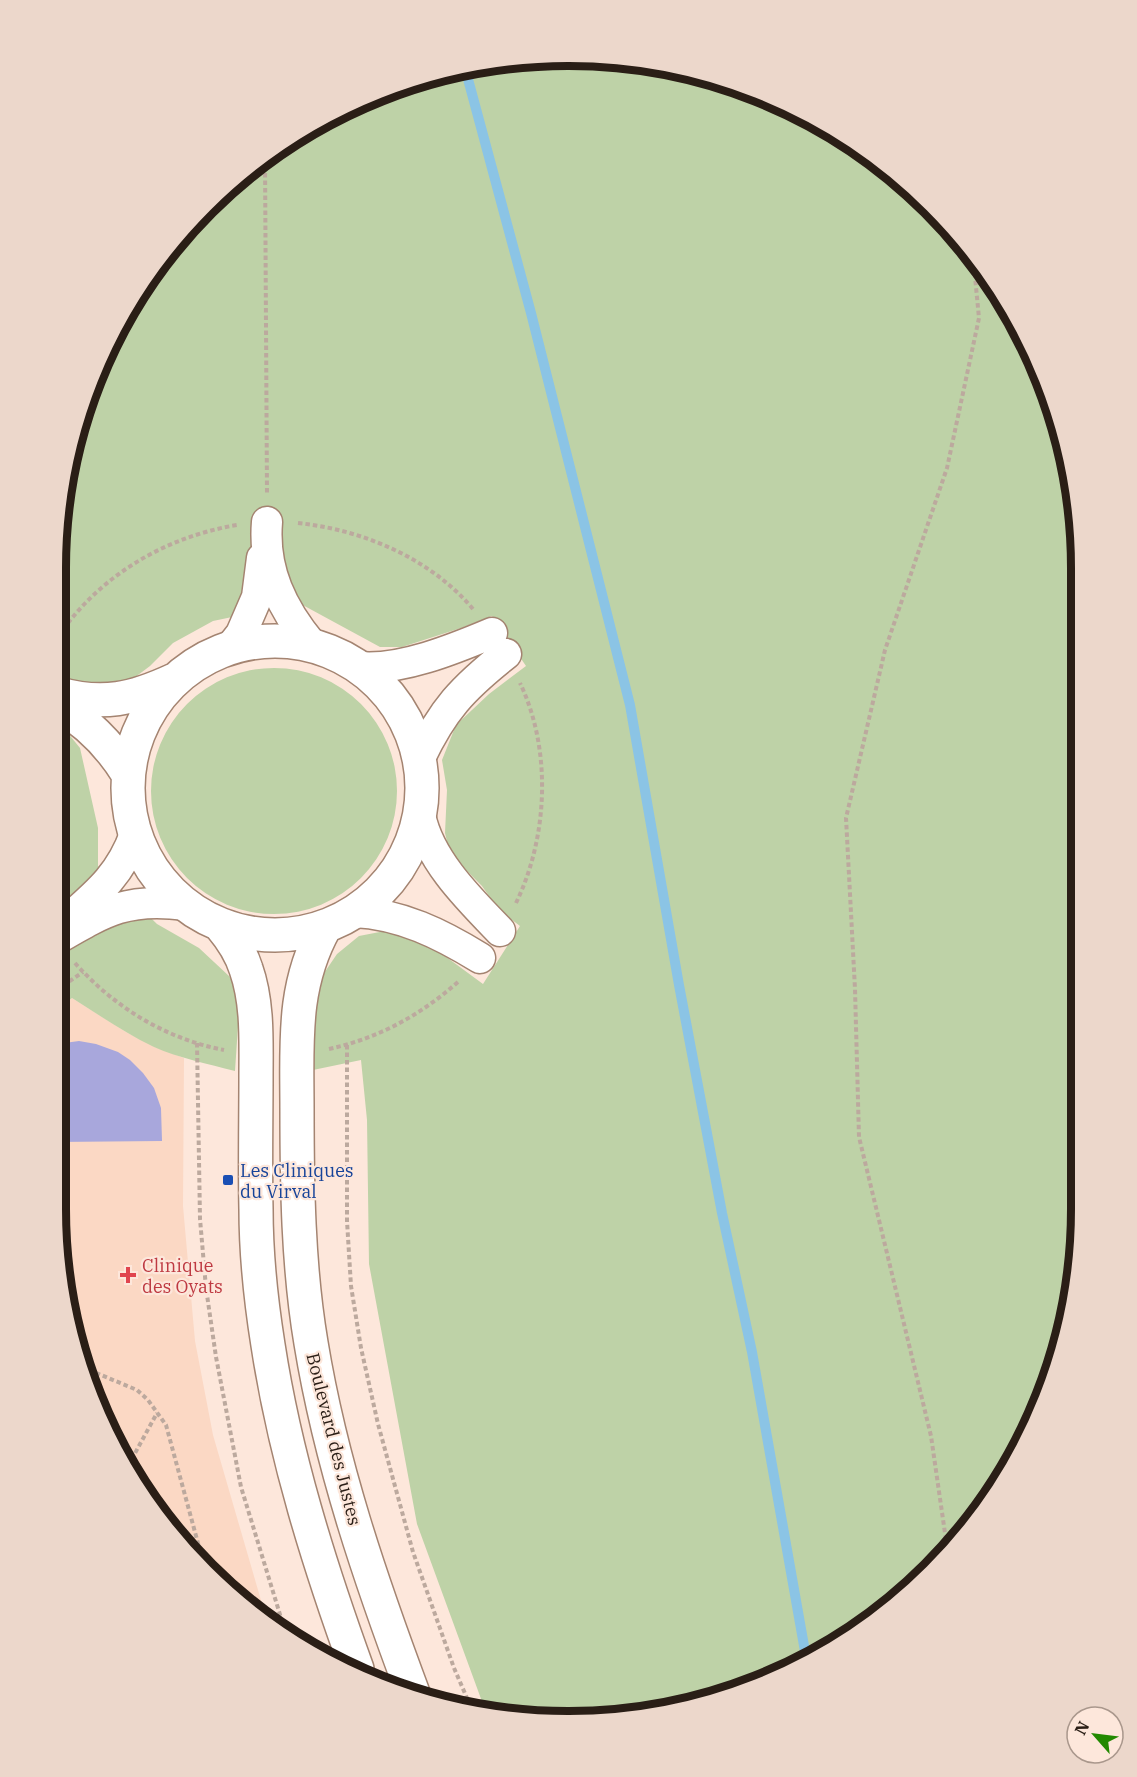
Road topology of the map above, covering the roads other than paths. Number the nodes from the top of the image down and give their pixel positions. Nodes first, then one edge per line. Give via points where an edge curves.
1 (312, 645) junction
2 (230, 648) junction
3 (359, 667) junction
4 (176, 679) junction
5 (66, 696) edge
6 (66, 711) edge
7 (419, 760) junction
8 (128, 774) junction
9 (420, 815) junction
10 (135, 834) junction
11 (185, 905) junction
12 (354, 912) junction
13 (66, 920) edge
14 (221, 926) junction
15 (326, 927) junction
16 (500, 932) road end
17 (66, 944) edge
18 (480, 958) road end
19 (355, 1663) edge
20 (410, 1685) edge

1 - 2 street via 272,641
1 - 2 street via 292,621 276,588 269,559 267,522 257,597 241,634
1 - 3 street
2 - 4 street via 201,660
3 - 7 street via 380,684 400,710
3 - 7 street via 393,667 463,645 499,643 446,711
4 - 5 street via 140,694 108,700
4 - 8 street via 141,726
6 - 8 street via 110,747
7 - 9 street
8 - 10 street
9 - 12 street via 400,866 380,891
9 - 16 street via 423,829 445,869
10 - 11 street via 157,878
10 - 13 street via 124,860 105,886
11 - 14 street
11 - 17 street via 158,901 127,905 97,917
12 - 15 street
12 - 18 street via 377,913 418,926
14 - 15 street via 273,936
14 - 19 street via 247,970 254,1005 256,1212 267,1342 301,1496
15 - 20 street, Boulevard des Justes via 315,945 302,984 298,1014 298,1188 310,1341 333,1449 364,1554

